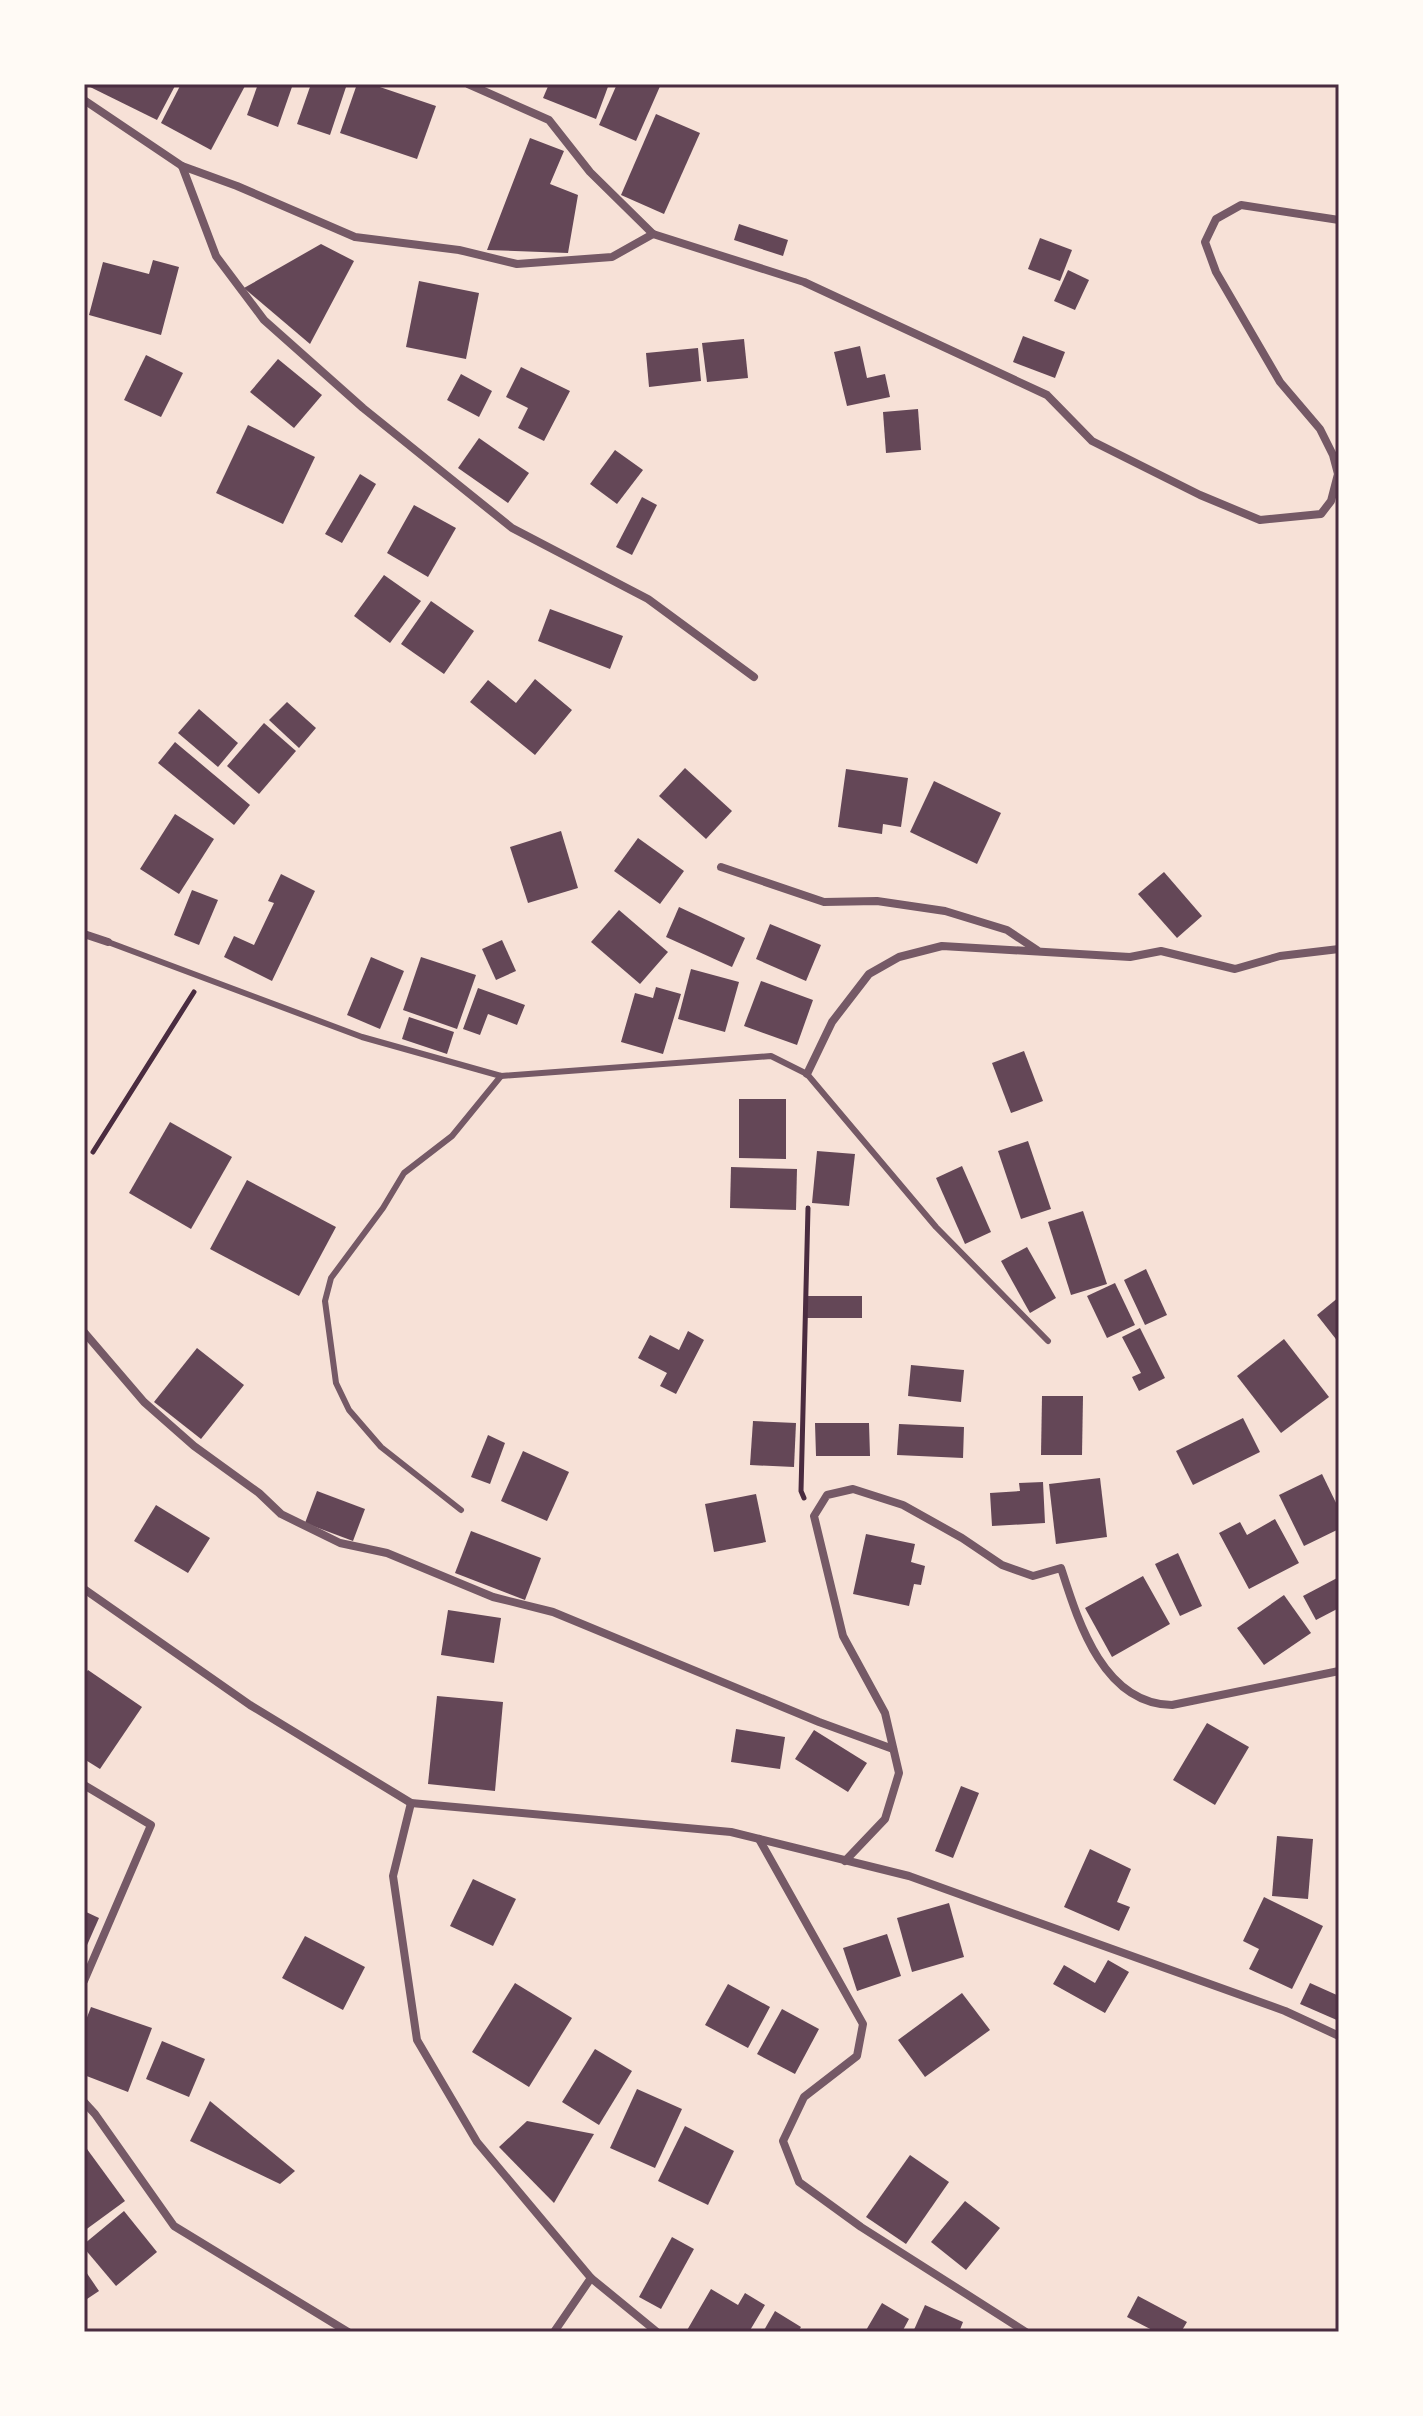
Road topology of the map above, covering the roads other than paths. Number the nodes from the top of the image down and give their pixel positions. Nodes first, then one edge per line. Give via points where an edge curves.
1 (468, 84) edge
2 (84, 100) edge
3 (182, 166) junction
4 (1339, 220) edge
5 (653, 234) junction
6 (754, 677) dead end
7 (721, 867) dead end
8 (84, 934) edge
9 (108, 942) joint
10 (1339, 949) edge
11 (1038, 950) junction
12 (807, 1074) junction
13 (501, 1076) junction
14 (84, 1332) edge
15 (1048, 1341) dead end
16 (461, 1510) dead end
17 (84, 1589) edge
18 (1339, 1671) edge
19 (893, 1749) junction
20 (84, 1785) edge
21 (411, 1803) junction
22 (759, 1839) junction
23 (845, 1861) junction
24 (84, 1981) edge
25 (1339, 2036) edge
26 (84, 2102) edge
27 (591, 2278) junction
28 (348, 2332) edge
29 (554, 2332) edge
30 (657, 2332) edge
31 (1026, 2332) edge

1 - 5 street via 549,120 590,172
2 - 3 street
3 - 5 street via 355,237 459,250 517,264 612,257
3 - 6 street via 216,256 264,320 512,528 648,599
4 - 5 street via 1241,205 1216,219 1205,242 1216,272 1280,382 1320,429 1338,474 1331,501 1321,514 1260,520 1092,441 1047,395 804,282
7 - 11 street via 824,902 877,901 945,911 1007,930
8 - 9 street
9 - 13 lane via 362,1037
10 - 11 street via 1280,956 1235,969 1161,951 1130,957
11 - 12 street via 942,946 899,957 869,974 832,1022
12 - 13 lane via 771,1056
12 - 15 lane via 936,1227
13 - 16 lane via 452,1136 404,1173 331,1278 325,1301 336,1383 349,1410 381,1447
14 - 19 street via 144,1402 281,1514 340,1543 387,1553 493,1597 553,1612
17 - 21 street via 250,1705
18 - 19 street via 1159,1704 1126,1689 1105,1668 1078,1622 1061,1568 1033,1576 1002,1565 903,1505 853,1489 827,1495 814,1516 843,1636 885,1713
19 - 23 street via 899,1773 885,1819
20 - 24 street via 151,1825
21 - 22 street via 731,1832
21 - 27 street via 393,1876 417,2040 477,2142
22 - 23 street
22 - 31 street via 863,2024 857,2056 804,2097 783,2141 799,2182
23 - 25 street via 909,1876 1285,2011
26 - 28 street via 174,2226
27 - 29 street
27 - 30 street

